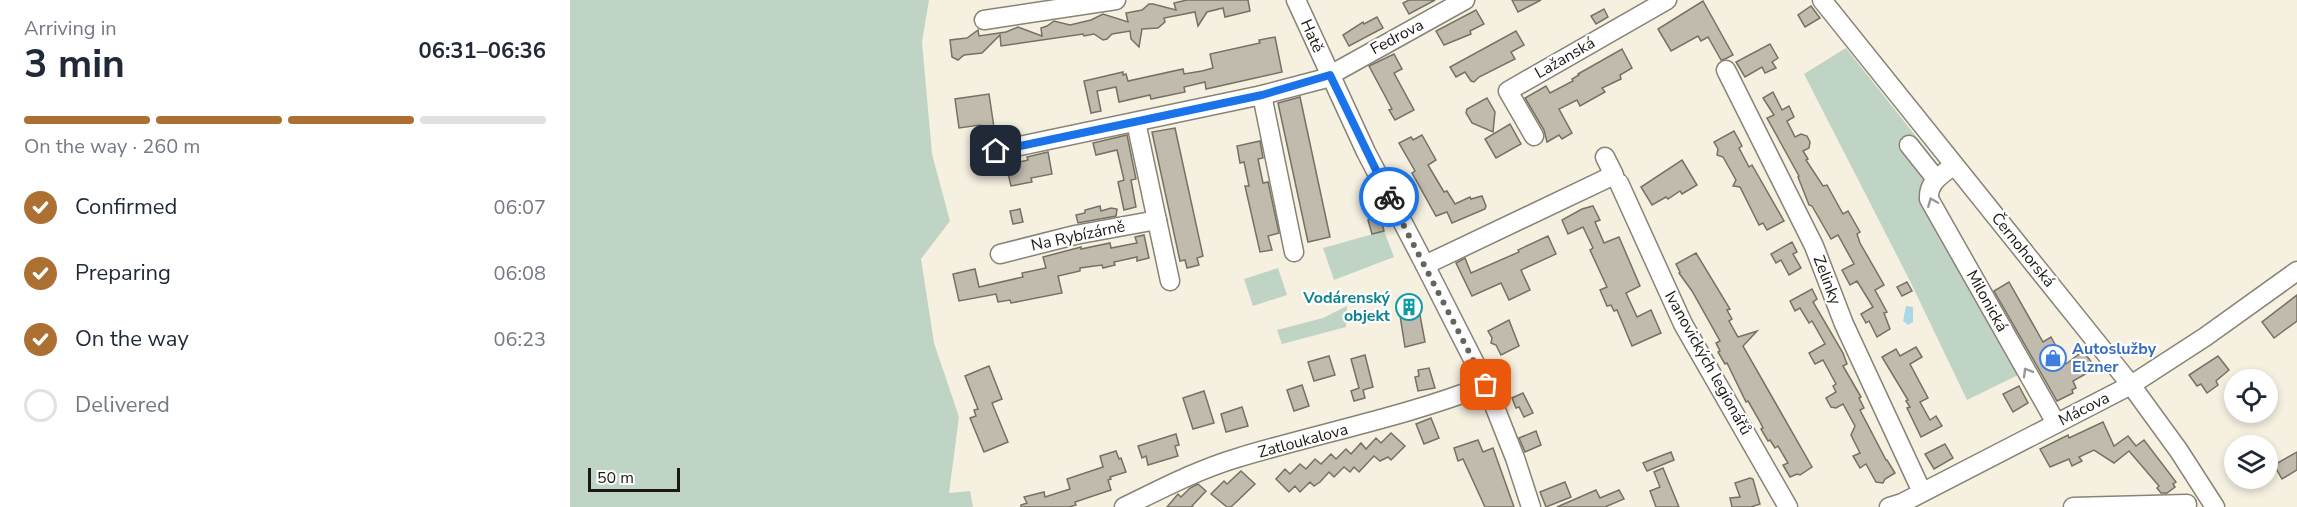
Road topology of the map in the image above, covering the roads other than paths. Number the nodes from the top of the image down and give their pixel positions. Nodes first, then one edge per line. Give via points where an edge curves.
1 (1116, 0) edge
2 (1296, 0) edge
3 (1465, 0) edge
4 (1667, 0) edge
5 (1822, 0) edge
6 (984, 20) dead end
7 (1726, 70) dead end
8 (1330, 75) junction
9 (1262, 95) junction
10 (1136, 122) junction
11 (1534, 136) dead end
12 (1909, 145) dead end
13 (996, 151) dead end
14 (1605, 157) dead end
15 (1954, 165) junction
16 (1936, 179) junction
17 (1619, 183) dead end
18 (1157, 220) junction
19 (1294, 252) dead end
20 (1000, 254) dead end
21 (1425, 265) junction
22 (2297, 272) edge
23 (1170, 281) dead end
24 (1486, 385) junction
25 (2131, 385) junction
26 (2056, 423) junction
27 (1908, 502) edge
28 (2187, 504) dead end
29 (1124, 507) edge
30 (1531, 507) edge
31 (1788, 507) edge
32 (2073, 507) edge
33 (2215, 507) edge

1 - 6 street
2 - 8 street, Hatě
3 - 8 street, Fedrova
4 - 11 street, Lažanská via 1501,94
5 - 15 street, Černohorská
7 - 27 street, Zelinky via 1814,246
8 - 9 street
8 - 21 street, Hatě
9 - 10 street
9 - 19 street
10 - 13 street
10 - 18 street
12 - 16 street
14 - 21 street via 1614,175
15 - 16 street
15 - 25 street, Černohorská
26 -> 16 street, Milonická via 1929,199 1928,191
17 - 31 street, Ivanovických legionářů via 1683,324
18 - 20 street, Na Rybízárně
18 - 23 street
21 - 24 street, Hatě
22 - 25 street, Mácova
24 - 29 street, Zatloukalova via 1386,418 1236,458 1182,478
24 - 30 street, Hatě
25 - 26 street, Mácova
25 - 33 street, Černohorská
26 - 27 street, Mácova
28 - 32 street

